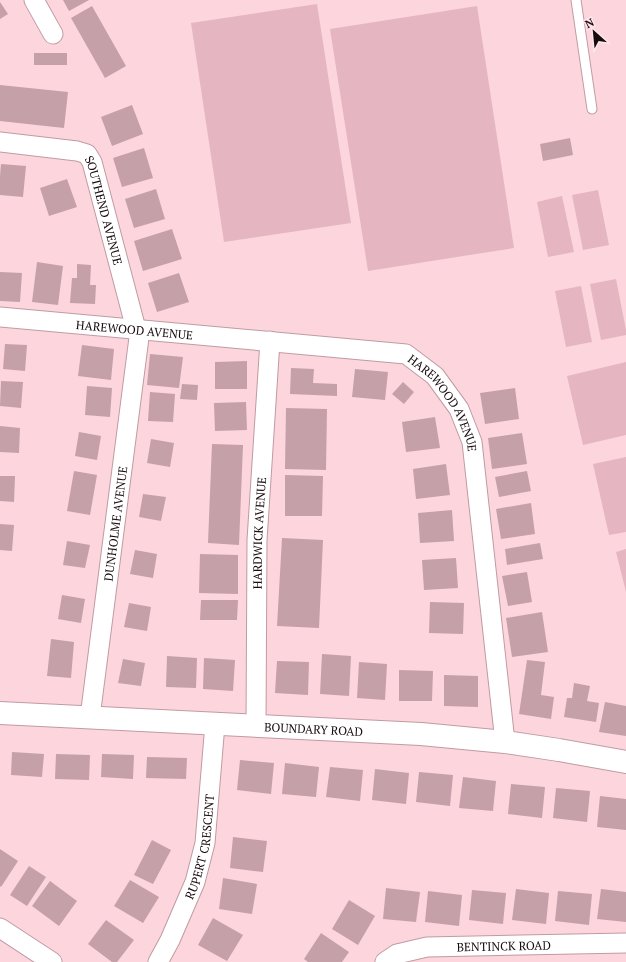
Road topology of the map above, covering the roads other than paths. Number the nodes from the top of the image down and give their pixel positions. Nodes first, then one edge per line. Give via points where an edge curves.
1 (34, 0) edge
2 (576, 0) edge
3 (52, 34) dead end
4 (592, 109) dead end
5 (0, 142) edge
6 (0, 317) edge
7 (138, 330) junction
8 (270, 341) junction
9 (0, 713) edge
10 (90, 717) junction
11 (215, 724) junction
12 (256, 726) junction
13 (505, 742) junction
14 (626, 762) edge
15 (0, 928) edge
16 (626, 943) edge
17 (52, 962) edge
18 (158, 962) edge
19 (385, 962) edge

1 - 3 street
2 - 4 lane
5 - 7 street, SOUTHEND AVENUE via 87,154 92,162
6 - 7 street, HAREWOOD AVENUE
7 - 8 street, HAREWOOD AVENUE
7 - 10 street, DUNHOLME AVENUE
8 - 12 street, HARDWICK AVENUE via 257,540
8 - 13 street, HAREWOOD AVENUE via 406,354 435,376 459,410 472,442
9 - 10 street, BOUNDARY ROAD
10 - 11 street, BOUNDARY ROAD
11 - 12 street, BOUNDARY ROAD
11 - 18 street, RUPERT CRESCENT via 205,843 195,882
12 - 13 street, BOUNDARY ROAD via 421,734
13 - 14 street, BOUNDARY ROAD
15 - 17 street
16 - 19 street, BENTINCK ROAD via 427,947 397,954

